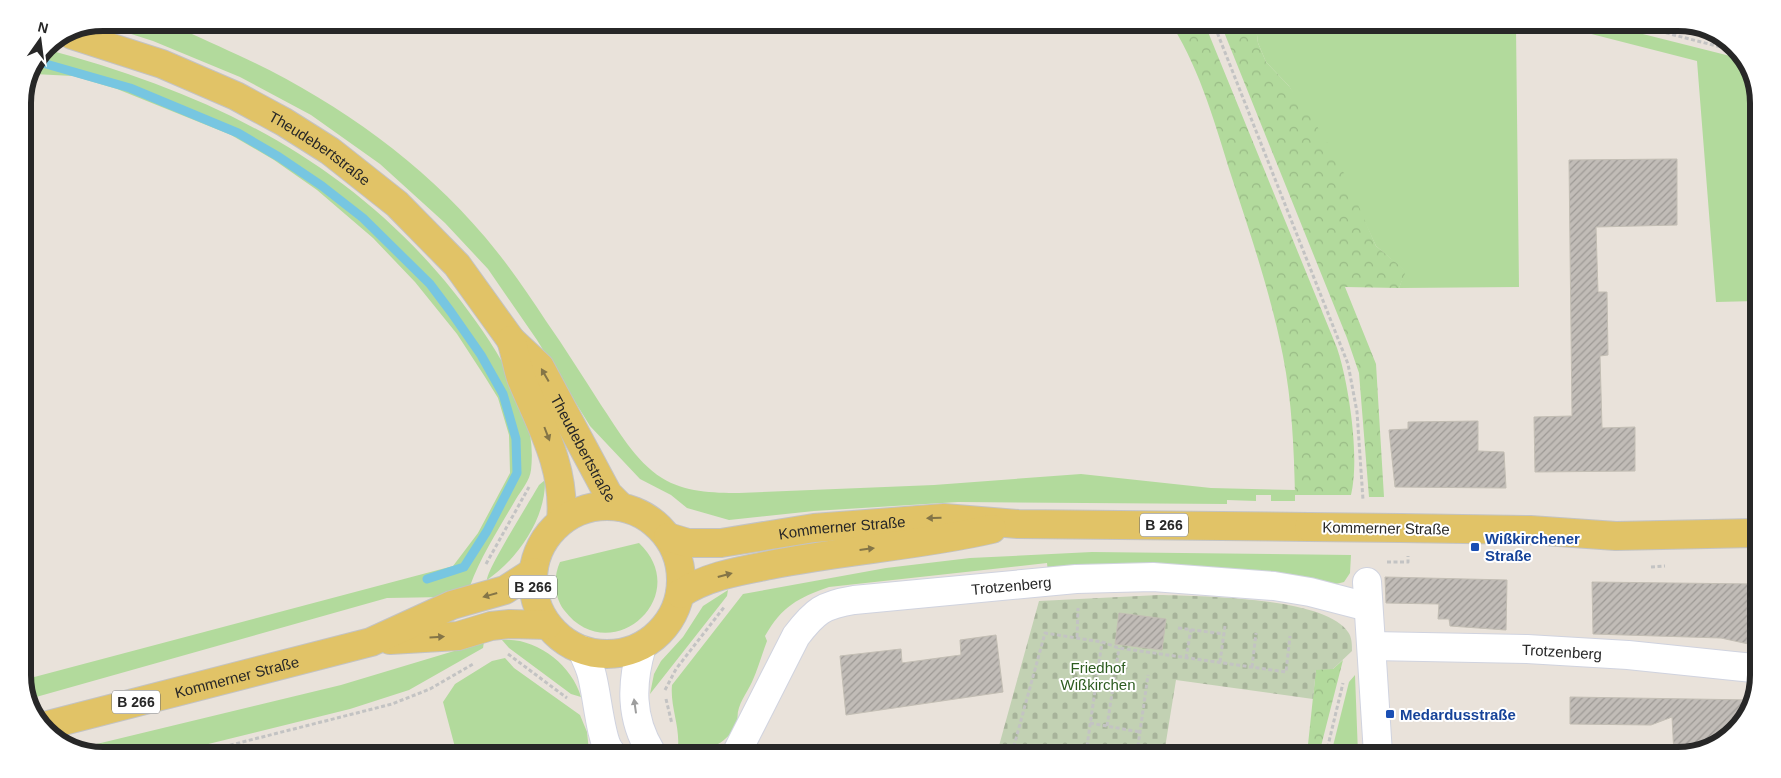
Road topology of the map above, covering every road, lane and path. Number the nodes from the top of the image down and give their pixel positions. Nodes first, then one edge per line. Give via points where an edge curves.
1 (1217, 31) edge
2 (1659, 31) edge
3 (77, 36) edge
4 (1724, 48) edge
5 (511, 340) junction
6 (530, 485) dead end
7 (1363, 505) dead end
8 (621, 507) junction
9 (561, 522) junction
10 (1018, 524) junction
11 (1750, 533) edge
12 (668, 538) junction
13 (1399, 562) dead end
14 (533, 572) junction
15 (1373, 584) junction
16 (680, 594) junction
17 (483, 597) junction
18 (1078, 612) dead end
19 (547, 625) junction
20 (1225, 626) dead end
21 (1178, 628) dead end
22 (1191, 630) junction
23 (1256, 632) dead end
24 (1224, 634) junction
25 (1290, 636) dead end
26 (1077, 637) junction
27 (370, 642) junction
28 (1102, 642) junction
29 (642, 646) junction
30 (1372, 646) junction
31 (1119, 648) junction
32 (582, 650) junction
33 (1186, 658) junction
34 (476, 662) dead end
35 (1220, 662) junction
36 (1252, 667) junction
37 (1750, 668) edge
38 (1148, 674) dead end
39 (1090, 723) junction
40 (51, 724) edge
41 (1107, 726) junction
42 (1140, 732) junction
43 (223, 747) edge
44 (607, 747) edge
45 (648, 747) edge
46 (740, 747) edge
47 (1014, 747) edge
48 (1087, 747) edge
49 (1138, 747) edge
50 (1378, 747) edge

1 - 7 path via 1348,364 1357,412
2 - 4 path
3 - 5 main road, Theudebertstraße via 134,54 210,85 284,122 330,151 421,226 457,265
8 -> 5 main road, Theudebertstraße via 604,487 540,367
5 -> 9 main road, Theudebertstraße via 521,377 554,453 561,483
6 - 17 path via 484,568 479,583
8 - 9 main road, B 266 via 594,507
8 - 12 main road, B 266 via 646,517
9 - 14 main road, B 266 via 542,544
10 - 11 main road, Kommerner Straße / B 266, bridge via 1530,530 1616,536
10 -> 12 main road, Kommerner Straße / B 266 via 944,518 824,527 721,543
16 -> 10 main road, Kommerner Straße / B 266 via 697,582 736,572 819,555 944,540
12 - 16 main road, B 266 via 680,564
13 - 15 path
14 -> 17 main road, Kommerner Straße / B 266 via 506,590
14 - 19 main road, B 266 via 536,605
15 - 30 street
15 - 46 street, Trotzenberg via 1310,592 1218,580 1153,577 1076,579 830,604 807,622 796,636
16 - 29 main road, B 266 via 668,623
17 - 27 main road, Kommerner Straße / B 266 via 452,605
18 - 26 path
27 -> 19 main road, Kommerner Straße / B 266 via 458,636 500,625
19 - 32 main road, B 266 via 562,640
20 - 24 path
21 - 22 path
22 - 24 path
22 - 33 path
23 - 36 path
24 - 35 path
25 - 36 path via 1286,672
26 - 28 path
26 - 47 path via 1045,633
27 - 40 main road, Kommerner Straße / B 266
28 - 31 path
28 - 39 path
29 - 32 main road, B 266 via 613,654
45 -> 29 street via 641,735 633,702
30 - 37 street, Trotzenberg via 1573,652
30 - 50 street
31 - 33 path
31 - 41 path
32 - 44 street via 591,671 603,741
33 - 35 path
34 - 43 path via 430,689 392,704
35 - 36 path
38 - 42 path
39 - 41 path
39 - 48 path
41 - 42 path
42 - 49 path

